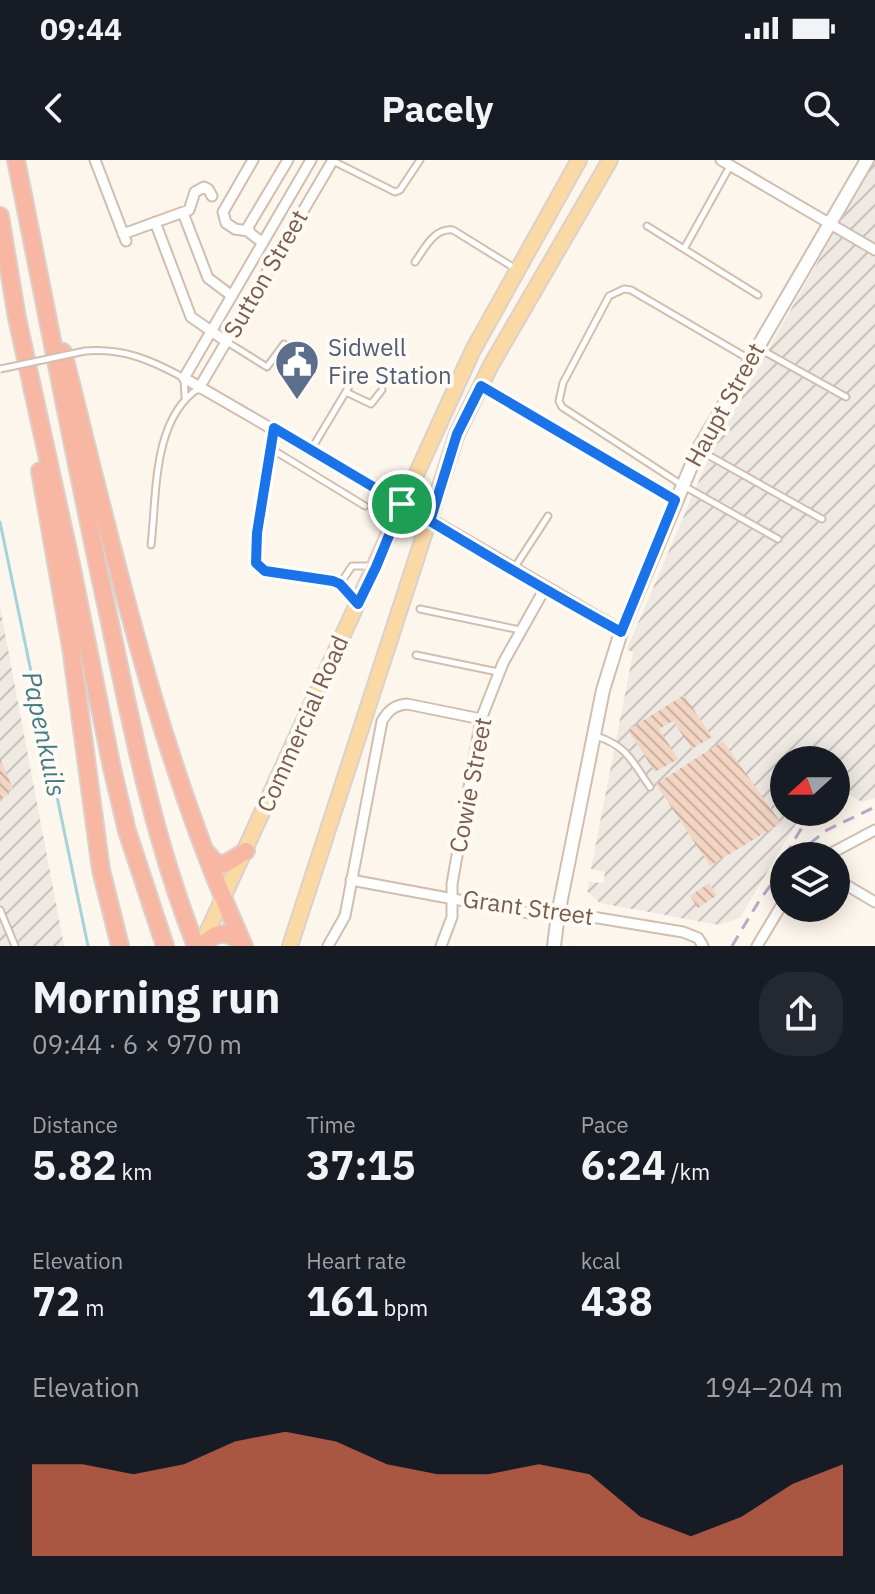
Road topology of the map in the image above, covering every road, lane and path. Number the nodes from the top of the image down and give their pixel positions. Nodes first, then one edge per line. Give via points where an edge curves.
1 (16, 160) edge
2 (96, 160) edge
3 (253, 160) edge
4 (288, 160) edge
5 (311, 160) edge
6 (333, 160) edge
7 (420, 160) edge
8 (579, 160) edge
9 (610, 160) edge
10 (721, 160) edge
11 (867, 160) edge
12 (732, 163) edge
13 (295, 188) junction
14 (212, 196) dead end
15 (311, 198) junction
16 (183, 213) junction
17 (0, 216) edge
18 (28, 217) junction
19 (155, 222) junction
20 (830, 223) junction
21 (647, 226) dead end
22 (248, 231) junction
23 (263, 243) junction
24 (684, 249) junction
25 (875, 250) edge
26 (415, 262) dead end
27 (517, 269) junction
28 (758, 295) dead end
29 (232, 296) junction
30 (17, 318) junction
31 (211, 332) junction
32 (227, 342) junction
33 (284, 344) dead end
34 (754, 353) junction
35 (0, 369) edge
36 (357, 373) dead end
37 (184, 378) junction
38 (481, 386) junction
39 (199, 388) junction
40 (382, 390) dead end
41 (346, 392) junction
42 (846, 397) dead end
43 (185, 398) junction
44 (274, 428) junction
45 (270, 448) junction
46 (311, 450) junction
47 (698, 450) junction
48 (682, 485) junction
49 (675, 500) junction
50 (402, 504) junction
51 (365, 506) dead end
52 (548, 516) dead end
53 (822, 519) dead end
54 (430, 521) junction
55 (778, 539) dead end
56 (151, 545) dead end
57 (376, 567) junction
58 (512, 571) junction
59 (340, 584) junction
60 (544, 590) junction
61 (358, 604) junction
62 (420, 609) dead end
63 (521, 630) junction
64 (621, 632) junction
65 (416, 655) dead end
66 (499, 672) junction
67 (481, 719) junction
68 (595, 735) junction
69 (650, 787) dead end
70 (875, 830) edge
71 (850, 843) edge
72 (203, 848) junction
73 (246, 851) junction
74 (351, 880) junction
75 (850, 887) edge
76 (223, 898) junction
77 (453, 898) junction
78 (875, 902) edge
79 (0, 910) edge
80 (558, 914) junction
81 (771, 922) edge
82 (216, 926) junction
83 (702, 944) edge
84 (15, 946) edge
85 (120, 946) edge
86 (165, 946) edge
87 (200, 946) edge
88 (244, 946) edge
89 (290, 946) edge
90 (328, 946) edge
91 (441, 946) edge
92 (554, 946) edge
93 (757, 946) edge

1 - 18 highway
2 - 19 street via 124,237
3 - 22 street via 223,212 226,223
4 - 22 street
5 - 13 street, Sutton Street
6 - 7 lane via 395,192
6 - 15 street, Sutton Street
8 - 27 main road, Commercial Road
9 - 38 main road, Commercial Road
10 - 12 street
11 - 20 street, Haupt Street
12 - 20 street
12 - 24 lane
13 - 15 street
13 - 23 street, Sutton Street
14 - 16 street via 206,188 198,190
15 - 32 street, Sutton Street
16 - 19 street
16 - 29 street via 208,278
17 - 30 highway
18 - 72 highway via 134,633
18 - 87 highway via 139,762 162,847
19 - 31 street via 191,317
20 - 25 street
20 - 34 street, Haupt Street
21 - 24 lane
22 - 23 street
23 - 29 street, Sutton Street
24 - 28 lane
26 - 27 lane via 435,235 447,229
27 - 50 main road, Commercial Road
29 - 31 street, Sutton Street
30 - 85 highway via 101,870
30 - 86 highway via 112,768
31 - 32 street
31 - 37 street, Sutton Street
32 - 33 lane via 267,367
32 - 39 street, Sutton Street
34 - 42 lane
34 - 47 street, Haupt Street
34 - 48 lane via 631,290 609,296 563,383 559,401
35 - 37 lane, bridge via 113,350 141,356
36 - 41 lane
37 - 39 street
37 - 43 lane
38 - 49 street
38 - 54 main road, Commercial Road via 457,434
39 - 43 lane
39 - 44 street
40 - 41 lane via 371,404
41 - 46 lane
43 - 56 lane via 173,415 161,453
44 - 45 lane
44 - 46 street
45 - 51 lane
45 - 59 lane via 256,563 265,571
46 - 50 street
47 - 48 street, Haupt Street
47 - 53 lane
48 - 49 street, Haupt Street
48 - 55 lane
49 - 64 street, Haupt Street
50 - 54 street
50 - 57 main road, Commercial Road
52 - 58 lane
54 - 58 street
54 - 89 main road, Commercial Road
57 - 59 lane via 354,565
57 - 61 main road, Commercial Road
58 - 60 street
59 - 61 lane
60 - 63 street, Cowie Street
60 - 64 street
61 - 73 main road, Commercial Road
62 - 63 lane
63 - 66 street, Cowie Street
64 - 68 street, Haupt Street
65 - 66 lane
66 - 67 street, Cowie Street
67 - 74 street via 407,704 391,709 382,721
67 - 77 street, Cowie Street
68 - 69 lane via 625,749
68 - 80 street, Haupt Street
70 - 71 street
72 - 73 highway via 215,862 225,864
72 - 76 highway
73 - 76 main road, Commercial Road
74 - 77 street, Grant Street
74 - 90 street via 345,916
75 - 78 street
76 - 82 main road, Commercial Road
76 - 88 highway
77 - 80 street, Grant Street
77 - 91 street, Cowie Street
79 - 84 lane
80 - 83 street, Grant Street via 683,932
80 - 92 street, Haupt Street
81 - 93 street
82 - 87 highway
82 - 88 highway

